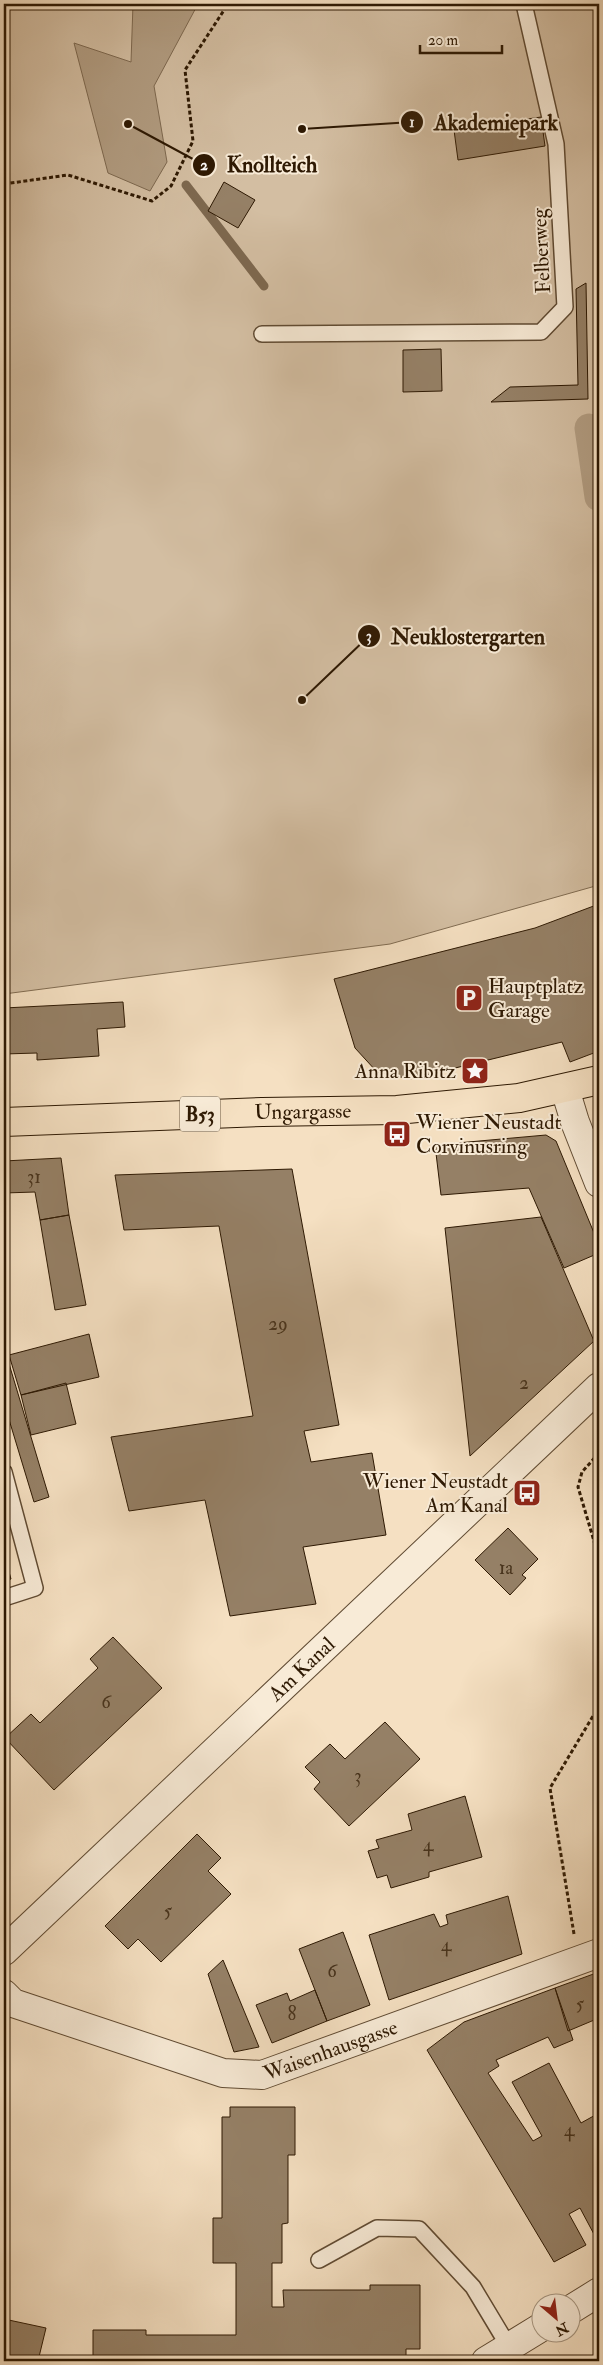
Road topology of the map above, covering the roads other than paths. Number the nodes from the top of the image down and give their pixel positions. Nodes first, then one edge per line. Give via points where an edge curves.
1 (524, 4) edge
2 (262, 334) dead end
3 (599, 1080) edge
4 (565, 1089) junction
5 (4, 1122) edge
6 (599, 1183) edge
7 (599, 1388) edge
8 (4, 1472) edge
9 (4, 1598) edge
10 (4, 1951) edge
11 (589, 1956) edge
12 (4, 1994) edge
13 (319, 2260) dead end
14 (599, 2292) edge
15 (580, 2304) edge
16 (530, 2334) edge
17 (509, 2347) junction
18 (486, 2361) edge

1 - 2 lane, Felberweg via 556,144 565,307 541,332
3 - 4 main road, Ungargasse / B53
4 - 5 main road, Ungargasse / B53 via 519,1098 397,1110
4 - 6 street
7 - 10 street, Am Kanal
8 - 9 lane via 35,1588
11 - 12 street, Waisenhausgasse via 262,2075 223,2073 13,2003
13 - 17 lane via 377,2228 419,2229 473,2287
14 - 15 street
16 - 17 street
17 - 18 street

